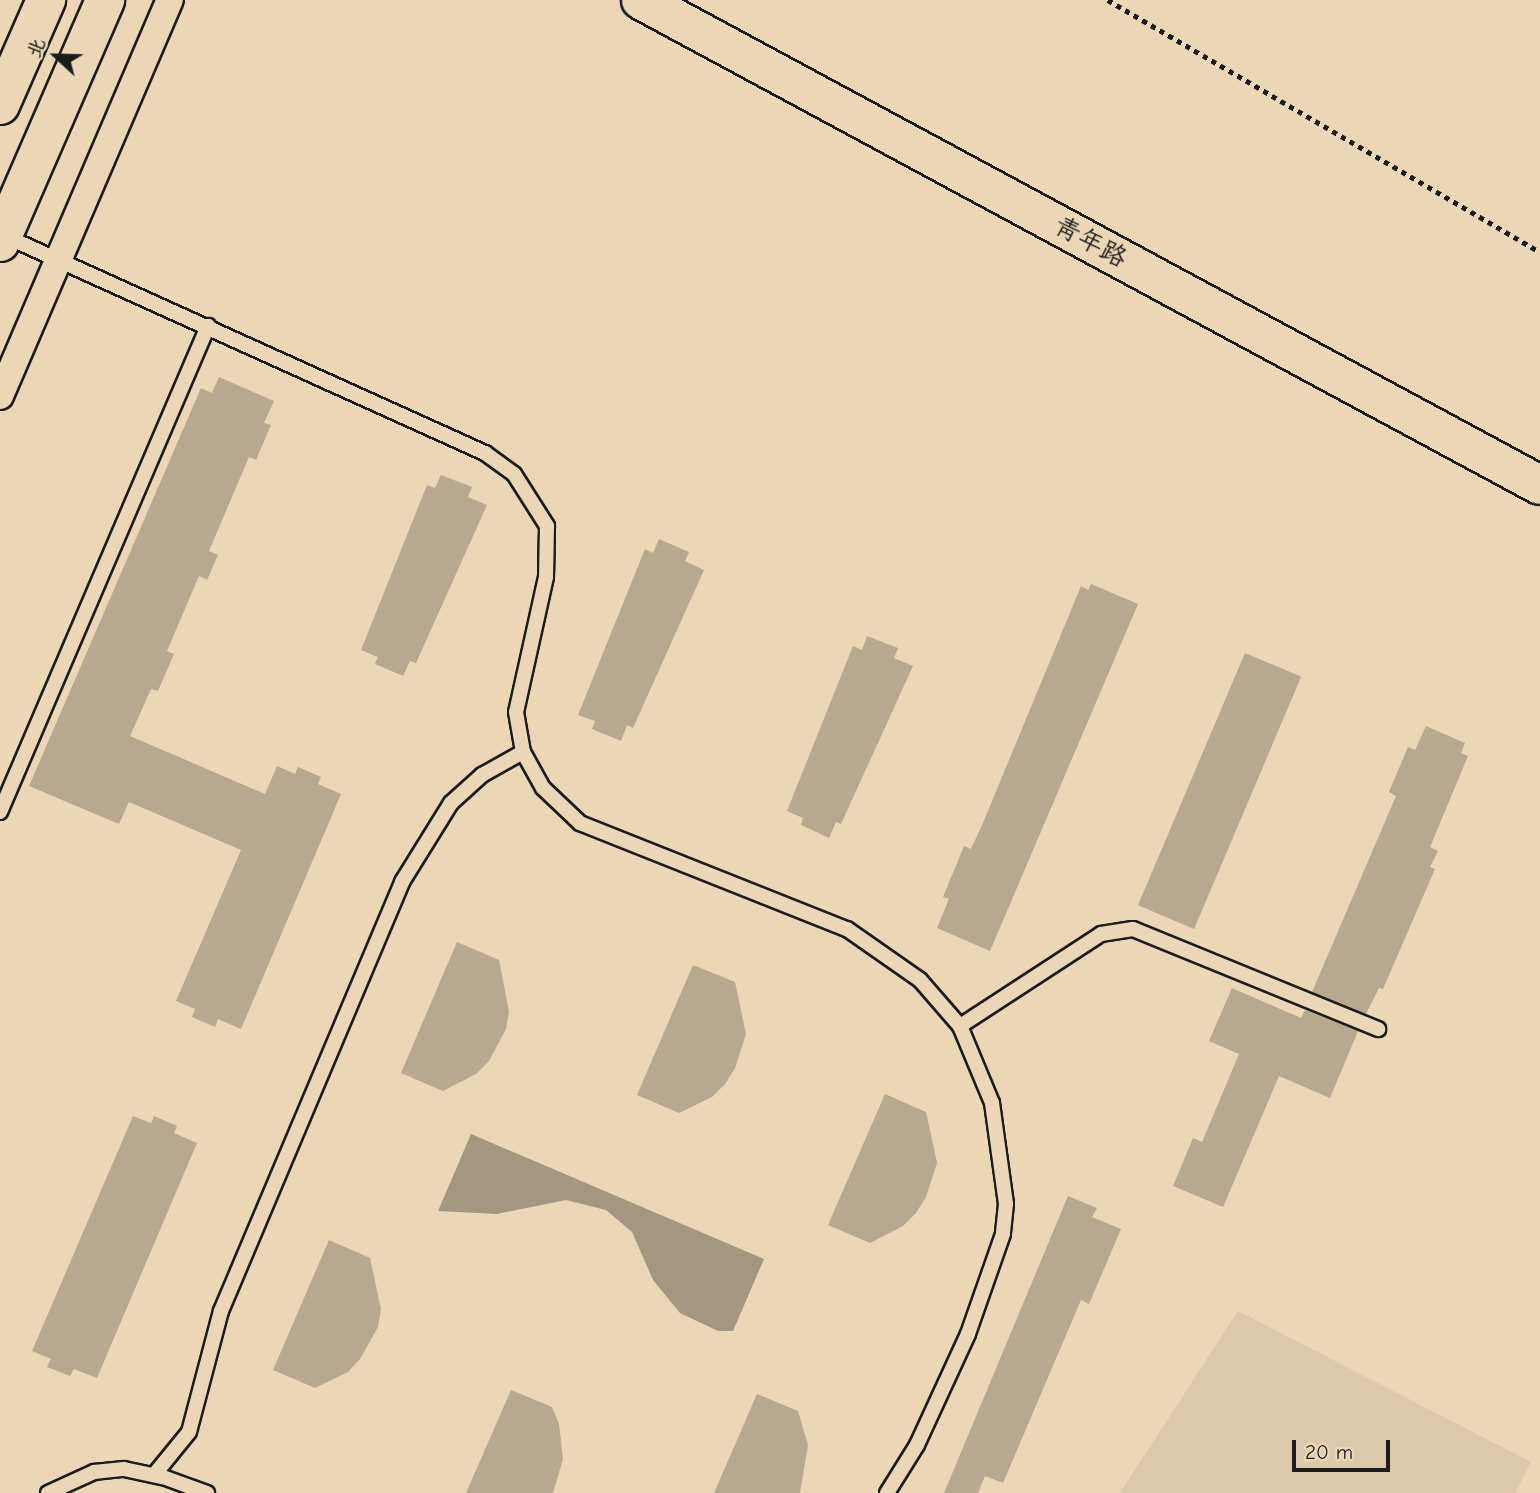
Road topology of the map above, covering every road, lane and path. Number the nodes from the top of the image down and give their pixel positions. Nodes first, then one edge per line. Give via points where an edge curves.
1 (46, 0) edge
2 (105, 0) edge
3 (170, 0) edge
4 (641, 0) edge
5 (1108, 0) edge
6 (0, 105) edge
7 (1, 238) edge
8 (1540, 252) edge
9 (58, 260) junction
10 (208, 326) junction
11 (0, 396) edge
12 (1540, 485) edge
13 (523, 752) junction
14 (0, 812) edge
15 (960, 1026) junction
16 (1378, 1029) dead end
17 (155, 1475) junction
18 (48, 1493) edge
19 (207, 1493) edge
20 (887, 1493) edge

1 - 6 street
2 - 7 street
3 - 9 street
4 - 12 street, 青年路
5 - 8 path
7 - 9 lane
9 - 10 lane
9 - 11 street
10 - 13 lane via 485,453 514,474 530,495 547,526 548,546 546,577 516,712
10 - 14 lane
13 - 15 lane via 543,788 580,823 847,929 920,980
13 - 17 lane via 482,775 451,803 402,882 221,1311 189,1432
15 - 16 lane via 1101,933 1133,929
15 - 20 lane via 992,1103 1006,1204 1003,1234 968,1334 917,1445
17 - 18 lane via 104,1470
17 - 19 lane

